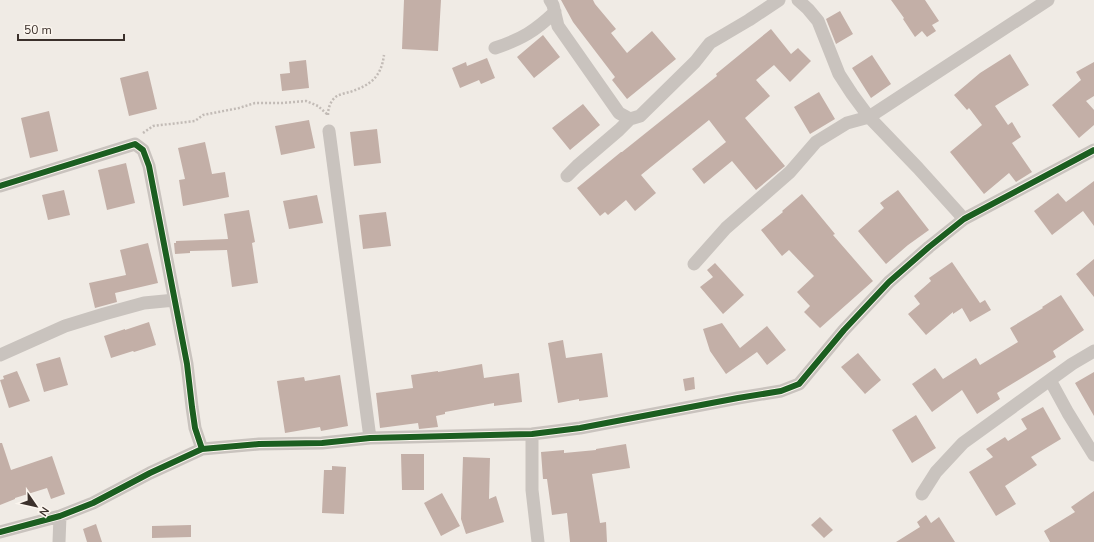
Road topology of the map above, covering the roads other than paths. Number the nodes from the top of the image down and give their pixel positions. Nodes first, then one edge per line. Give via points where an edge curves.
1 (779, 0) edge
2 (798, 0) edge
3 (1048, 0) edge
4 (553, 6) edge
5 (495, 48) dead end
6 (870, 117) junction
7 (630, 119) junction
8 (329, 131) road end
9 (1094, 150) edge
10 (567, 176) dead end
11 (0, 186) edge
12 (964, 219) junction
13 (694, 264) dead end
14 (175, 300) junction
15 (1094, 351) edge
16 (0, 355) edge
17 (1050, 380) junction
18 (532, 434) junction
19 (370, 438) junction
20 (202, 449) junction
21 (1094, 456) edge
22 (922, 494) dead end
23 (60, 516) junction
24 (0, 532) edge
25 (59, 542) edge
26 (538, 542) edge

1 - 7 street via 710,43 695,62 640,116
2 - 6 street via 818,21 839,74
3 - 6 street
4 - 5 street via 544,22 534,30 518,40
4 - 7 street via 558,26 619,113
6 - 12 street
6 - 13 street via 847,123 816,142 790,172 726,228
7 - 10 street
8 - 19 street
9 - 12 street
11 - 14 street via 135,144 144,150 149,166
12 - 18 street via 889,282 799,384 781,390 580,428
14 - 16 street via 144,303 65,326
14 - 20 street via 195,428
15 - 17 street
17 - 21 street
17 - 22 street via 963,443 936,472
18 - 19 street
18 - 26 street via 532,490
19 - 20 street
20 - 23 street via 93,503
23 - 24 street
23 - 25 street

